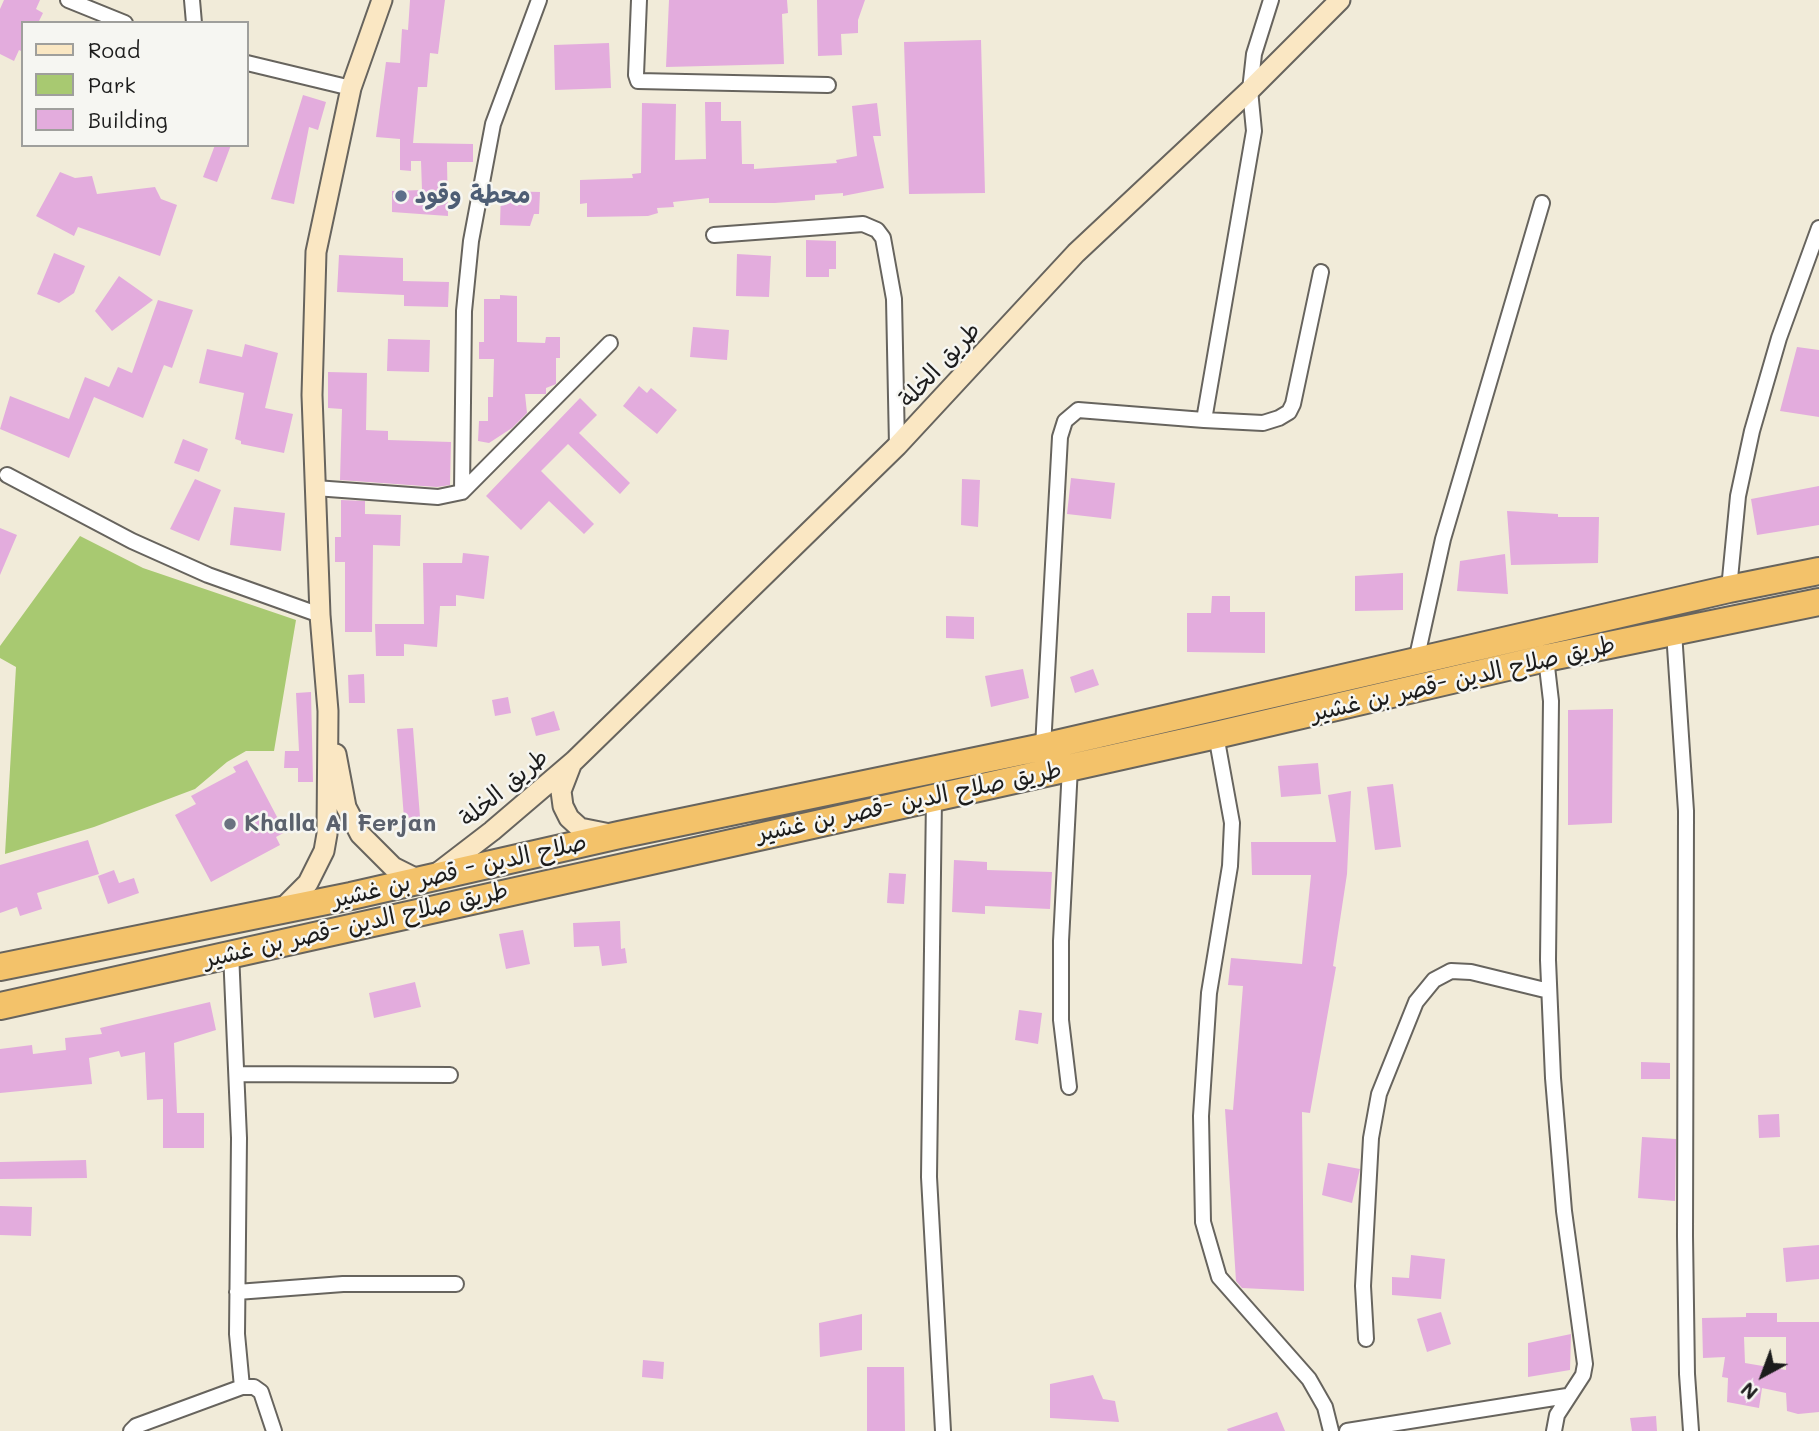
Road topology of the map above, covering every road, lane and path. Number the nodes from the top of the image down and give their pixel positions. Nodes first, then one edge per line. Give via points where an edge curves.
1 (68, 0) edge
2 (192, 0) edge
3 (382, 0) edge
4 (539, 0) edge
5 (639, 0) edge
6 (1271, 0) edge
7 (1340, 0) edge
8 (120, 21) edge
9 (194, 21) edge
10 (248, 63) edge
11 (828, 85) dead end
12 (351, 88) junction
13 (1250, 90) junction
14 (1542, 203) dead end
15 (1819, 228) edge
16 (714, 234) dead end
17 (1321, 272) dead end
18 (610, 343) dead end
19 (1204, 420) junction
20 (897, 446) junction
21 (7, 475) dead end
22 (315, 488) junction
23 (462, 492) junction
24 (1819, 571) edge
25 (1729, 589) junction
26 (1819, 602) edge
27 (320, 615) junction
28 (1674, 632) junction
29 (1546, 658) junction
30 (1416, 661) junction
31 (328, 711) junction
32 (1216, 735) junction
33 (1043, 747) junction
34 (574, 761) junction
35 (1070, 767) junction
36 (934, 797) junction
37 (619, 835) junction
38 (426, 879) junction
39 (283, 908) junction
40 (231, 952) junction
41 (0, 967) edge
42 (1549, 991) junction
43 (0, 1006) edge
44 (237, 1074) junction
45 (450, 1075) dead end
46 (1069, 1087) dead end
47 (456, 1284) dead end
48 (237, 1292) junction
49 (1366, 1339) dead end
50 (242, 1387) junction
51 (1567, 1396) junction
52 (131, 1431) edge
53 (274, 1431) edge
54 (943, 1431) edge
55 (1331, 1431) edge
56 (1347, 1431) edge
57 (1554, 1431) edge
58 (1691, 1431) edge

1 - 8 street
2 - 9 street
3 - 12 street
4 - 23 street via 493,124 471,240 464,311
5 - 11 street via 638,81
6 - 13 street via 1254,54
7 - 13 street, طريق الخلة
10 - 12 street
12 - 22 street via 316,252
13 - 19 street via 1254,131
13 - 20 street, طريق الخلة via 1076,253
14 - 30 street via 1443,539
15 - 25 street via 1779,338 1752,431 1738,496
16 - 20 street via 863,224 877,230 883,238 894,299
17 - 19 street via 1289,412 1264,422
18 - 23 street
19 - 33 street via 1078,410 1065,421 1060,437
20 - 34 street, طريق الخلة
21 - 27 street via 208,575
22 - 23 street via 438,497
22 - 27 street
24 - 25 highway, صلاح الدين - قصر بن غشير
25 - 30 highway, صلاح الدين - قصر بن غشير
26 - 28 highway, طريق صلاح الدين -قصر بن غشير
27 - 31 street
28 - 29 highway, طريق صلاح الدين -قصر بن غشير
28 - 58 street via 1686,811 1685,1236
29 - 32 highway, طريق صلاح الدين -قصر بن غشير
29 - 42 street via 1551,701
30 - 33 highway, صلاح الدين - قصر بن غشير
31 - 38 street via 352,821 381,858
31 - 39 street via 324,851 308,883
32 - 35 highway, طريق صلاح الدين -قصر بن غشير
32 - 55 street via 1227,783 1231,844 1209,993 1201,1116 1203,1222 1219,1277 1309,1379
33 - 37 highway, صلاح الدين - قصر بن غشير
34 - 37 street, طريق الخلة via 561,792 569,818 580,828
34 - 38 street, طريق الخلة via 492,831
35 - 36 highway, طريق صلاح الدين -قصر بن غشير
35 - 46 street via 1061,941 1061,1020
36 - 40 highway, طريق صلاح الدين -قصر بن غشير
36 - 54 street via 929,1177
37 - 38 highway, صلاح الدين - قصر بن غشير
38 - 39 highway, صلاح الدين - قصر بن غشير
39 - 41 highway, صلاح الدين - قصر بن غشير
40 - 43 highway, طريق صلاح الدين -قصر بن غشير
40 - 44 street
42 - 49 street via 1451,971 1434,980 1416,1002 1379,1094 1371,1138 1363,1286
42 - 51 street via 1564,1211 1585,1364 1583,1375
44 - 45 street
44 - 48 street
47 - 48 street via 343,1284
48 - 50 street
50 - 52 street
50 - 53 street via 261,1391
51 - 56 street
51 - 57 street

